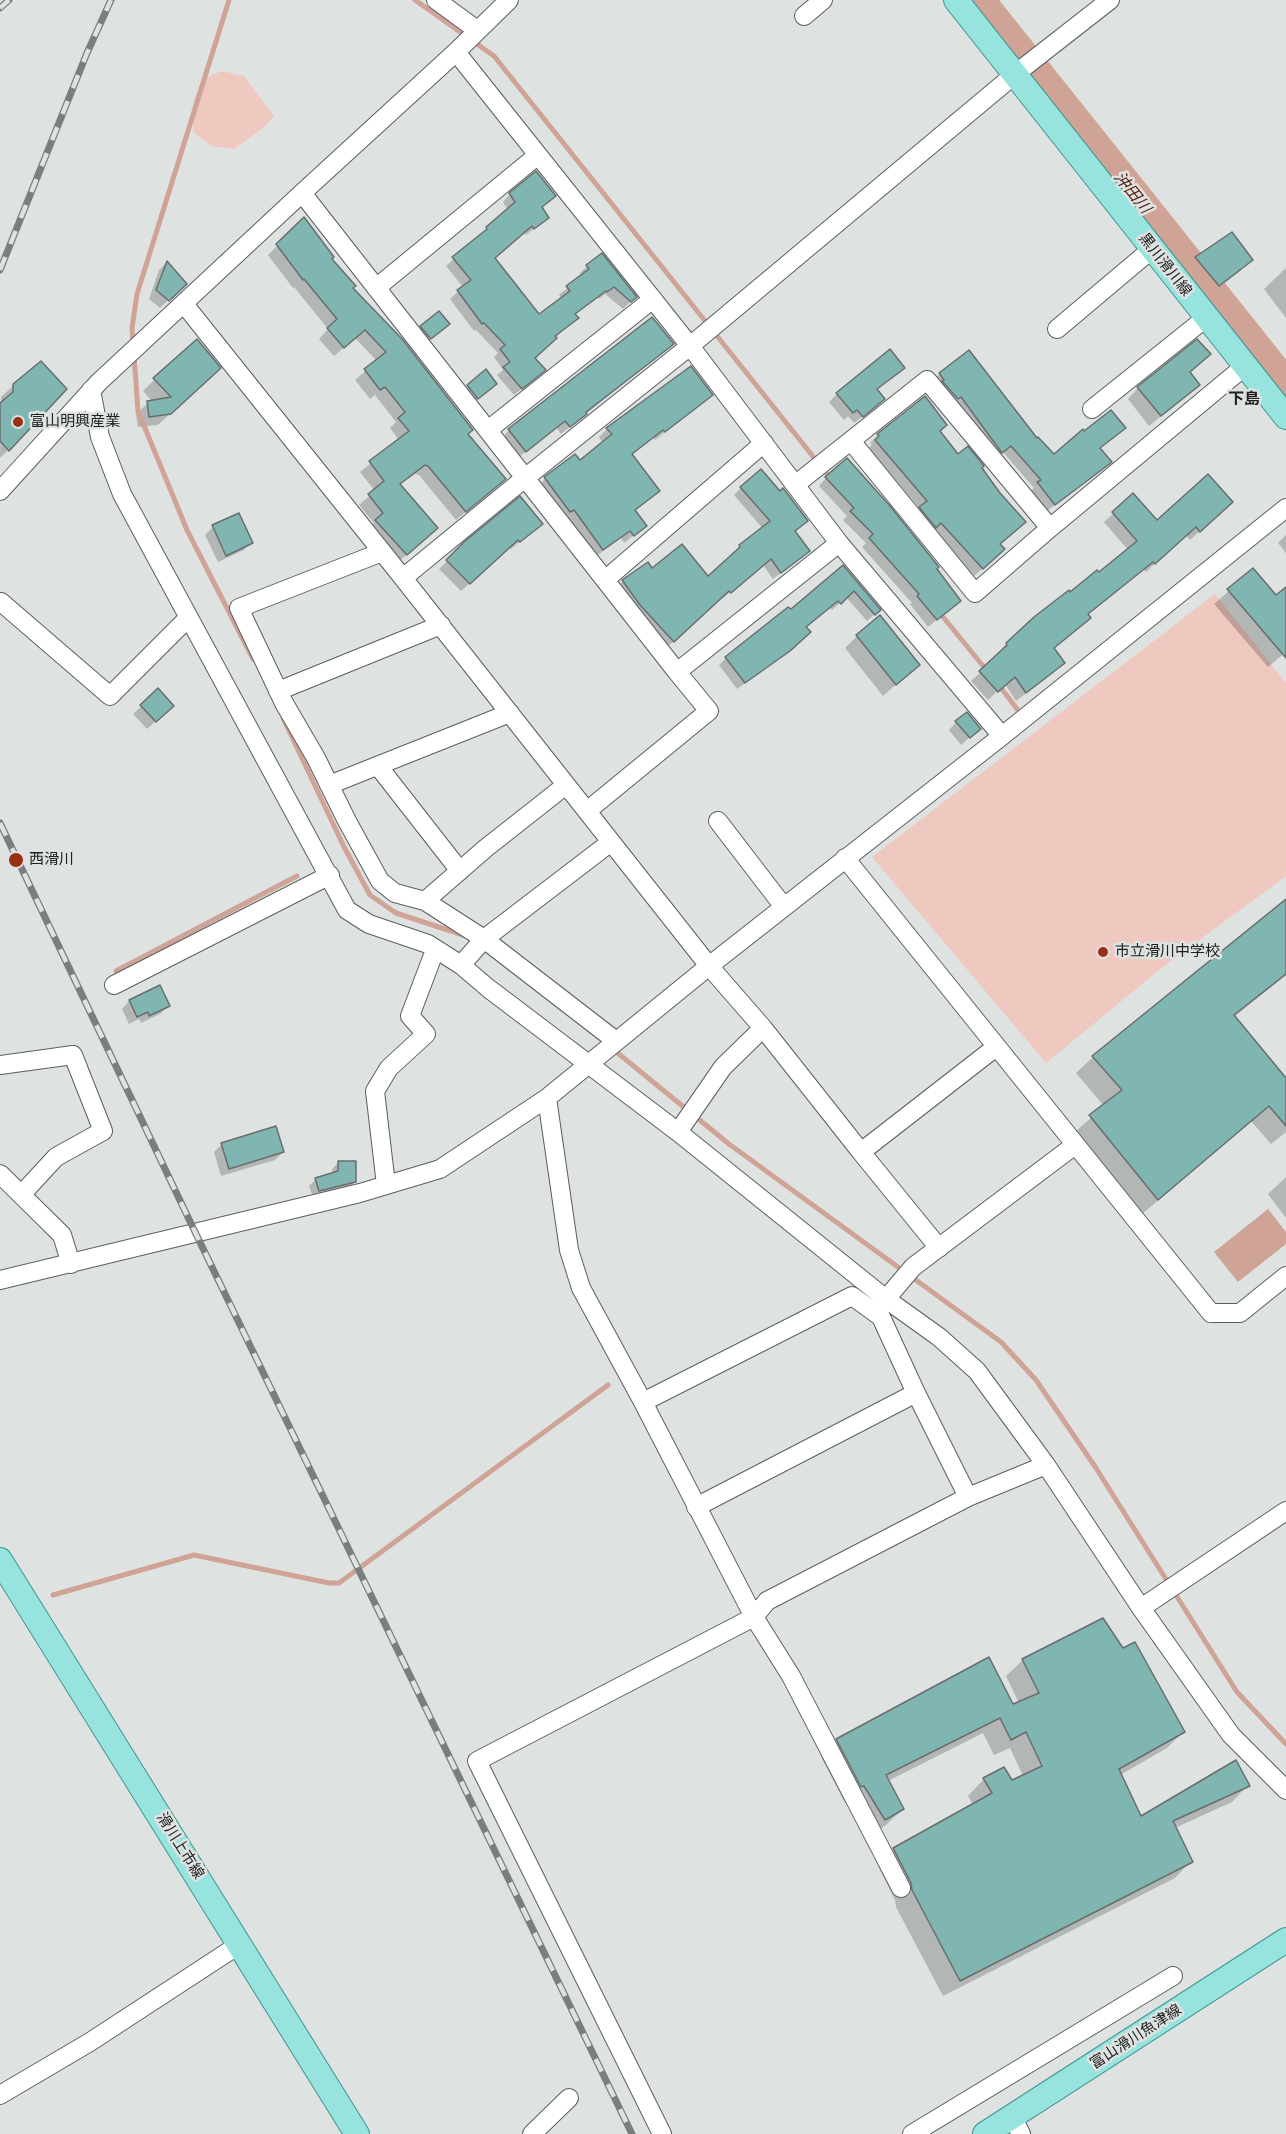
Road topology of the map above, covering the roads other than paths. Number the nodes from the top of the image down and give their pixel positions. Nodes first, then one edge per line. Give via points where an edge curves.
1 (436, 0) edge
2 (509, 0) edge
3 (823, 0) edge
4 (956, 0) edge
5 (1110, 0) edge
6 (804, 16) dead end
7 (477, 30) junction
8 (456, 52) junction
9 (1014, 75) junction
10 (538, 155) junction
11 (302, 193) junction
12 (1152, 249) junction
13 (376, 288) junction
14 (653, 299) junction
15 (184, 304) junction
16 (1207, 317) junction
17 (1057, 329) dead end
18 (690, 346) junction
19 (1245, 366) junction
20 (95, 386) junction
21 (1092, 409) dead end
22 (1286, 417) edge
23 (488, 430) junction
24 (851, 441) junction
25 (764, 443) junction
26 (525, 478) junction
27 (795, 485) junction
28 (0, 491) edge
29 (1286, 508) edge
30 (1050, 528) junction
31 (839, 543) junction
32 (382, 552) junction
33 (404, 578) junction
34 (605, 580) junction
35 (1, 602) edge
36 (188, 618) junction
37 (441, 625) junction
38 (677, 672) junction
39 (278, 691) junction
40 (510, 713) junction
41 (1002, 736) junction
42 (378, 766) junction
43 (329, 785) junction
44 (566, 785) junction
45 (587, 811) junction
46 (718, 820) dead end
47 (611, 842) junction
48 (845, 858) junction
49 (460, 871) junction
50 (330, 875) junction
51 (425, 901) junction
52 (784, 907) junction
53 (484, 939) junction
54 (435, 950) junction
55 (461, 965) junction
56 (709, 966) junction
57 (114, 985) dead end
58 (763, 1028) junction
59 (616, 1041) junction
60 (996, 1047) junction
61 (590, 1063) junction
62 (0, 1065) edge
63 (548, 1098) junction
64 (678, 1132) junction
65 (1075, 1145) junction
66 (861, 1152) junction
67 (0, 1174) edge
68 (386, 1185) junction
69 (21, 1195) junction
70 (939, 1248) junction
71 (71, 1264) junction
72 (1286, 1276) edge
73 (0, 1280) edge
74 (886, 1299) junction
75 (916, 1393) junction
76 (643, 1402) junction
77 (1046, 1465) junction
78 (968, 1497) junction
79 (696, 1507) junction
80 (1286, 1511) edge
81 (0, 1560) edge
82 (1141, 1608) junction
83 (754, 1617) junction
84 (1286, 1790) edge
85 (901, 1888) dead end
86 (1286, 1940) edge
87 (240, 1944) junction
88 (1173, 1976) dead end
89 (0, 2095) edge
90 (569, 2098) dead end
91 (1016, 2125) edge
92 (357, 2134) edge
93 (532, 2134) edge
94 (662, 2134) edge
95 (912, 2134) edge
96 (985, 2134) edge

1 - 7 street
2 - 7 street
3 - 6 street
4 - 9 main road, 黒川滑川線
5 - 9 street
7 - 8 street
8 - 10 street
8 - 11 street
9 - 12 main road, 黒川滑川線
9 - 18 street
10 - 13 street
10 - 14 street
11 - 13 street
11 - 15 street
12 - 16 main road, 黒川滑川線
12 - 17 street
13 - 23 street
14 - 18 street
14 - 23 street
15 - 20 street
15 - 32 street
16 - 19 main road, 黒川滑川線
16 - 21 street
18 - 25 street
18 - 26 street
19 - 22 main road, 黒川滑川線
19 - 30 street
20 - 28 street
20 - 36 street via 100,437 122,494
23 - 26 street
24 - 27 street
24 - 30 street via 927,380
24 - 30 street via 975,593
25 - 27 street
25 - 34 street
26 - 33 street
26 - 34 street
27 - 31 street
29 - 41 street
31 - 38 street
31 - 41 street
32 - 33 street
32 - 39 street via 238,608
33 - 37 street
34 - 38 street
35 - 36 street via 110,696
36 - 50 street
37 - 39 street
37 - 40 street
38 - 45 street via 709,711
39 - 43 street
40 - 42 street
40 - 44 street
41 - 48 street
42 - 43 street
42 - 49 street
43 - 51 street via 380,881 395,893
44 - 45 street
44 - 49 street
45 - 47 street
46 - 52 street
47 - 53 street
47 - 56 street
48 - 52 street
48 - 60 street
49 - 51 street
50 - 54 street via 348,910 369,924 428,944
50 - 57 street
51 - 53 street
52 - 56 street
53 - 55 street
53 - 59 street
54 - 55 street
54 - 68 street via 410,1016 426,1034 389,1068 375,1091
55 - 61 street
56 - 58 street
56 - 59 street
58 - 64 street via 723,1067
58 - 66 street
59 - 61 street
60 - 65 street
60 - 66 street
61 - 63 street
61 - 64 street
62 - 69 street via 73,1055 103,1131 56,1157
63 - 68 street via 440,1169
63 - 76 street via 572,1260 581,1288
64 - 74 street
65 - 70 street
65 - 72 street via 1211,1313 1239,1313
66 - 70 street
67 - 69 street
68 - 71 street
69 - 71 street via 62,1235
70 - 74 street via 913,1267
71 - 73 street
74 - 77 street via 939,1337 977,1371
75 - 76 street via 881,1317 852,1296
75 - 78 street
75 - 79 street
76 - 79 street
77 - 78 street
77 - 82 street
78 - 83 street via 767,1601
79 - 83 street
80 - 82 street
81 - 87 main road, 滑川上市線
82 - 84 street via 1231,1735
83 - 85 street via 790,1676
83 - 94 street via 477,1761
86 - 91 main road, 富山滑川魚津線
87 - 89 street via 90,2042
87 - 92 main road, 滑川上市線
88 - 95 street
90 - 93 street
91 - 96 main road, 富山滑川魚津線

